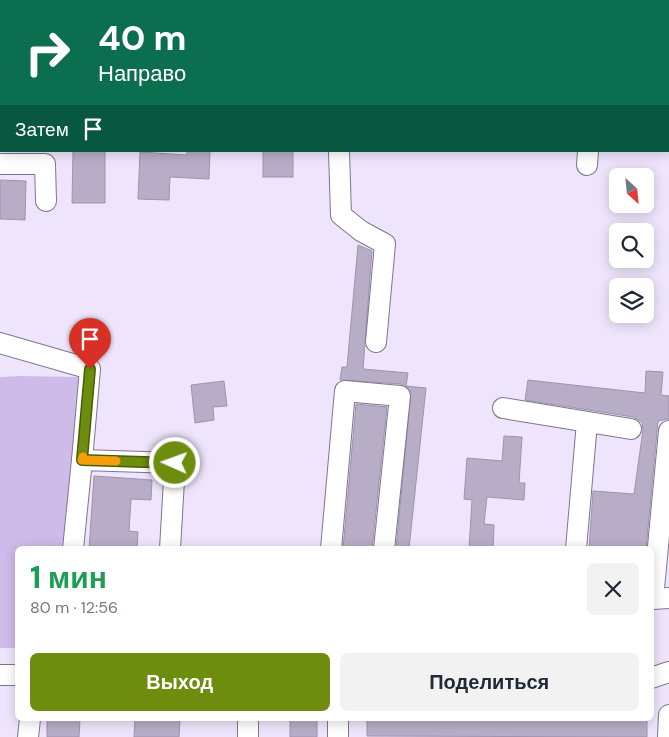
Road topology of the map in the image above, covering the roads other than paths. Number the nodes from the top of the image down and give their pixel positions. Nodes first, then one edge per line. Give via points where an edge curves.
1 (339, 152) edge
2 (0, 164) edge
3 (46, 201) dead end
4 (376, 342) dead end
5 (0, 343) edge
6 (503, 408) dead end
7 (587, 422) junction
8 (631, 429) dead end
9 (669, 431) edge
10 (82, 460) junction
11 (73, 546) edge
12 (170, 546) edge
13 (331, 546) edge
14 (384, 546) edge
15 (576, 546) edge
16 (654, 588) edge
17 (669, 598) edge
18 (654, 599) edge
19 (669, 672) edge
20 (0, 675) edge
21 (15, 675) edge
22 (654, 677) edge
23 (669, 715) edge
24 (30, 721) edge
25 (248, 721) edge
26 (338, 721) edge
27 (28, 737) edge
28 (248, 737) edge
29 (338, 737) edge
30 (668, 737) edge

1 - 4 street via 341,216 385,244
2 - 3 street via 44,164
5 - 10 street via 90,369
6 - 7 street
7 - 8 street
7 - 15 street
9 - 16 street
10 - 11 street
10 - 12 street via 175,463
13 - 14 street via 345,391 400,396
17 - 18 street
19 - 22 street
20 - 21 street
23 - 30 street
24 - 27 street
25 - 28 street
26 - 29 street

